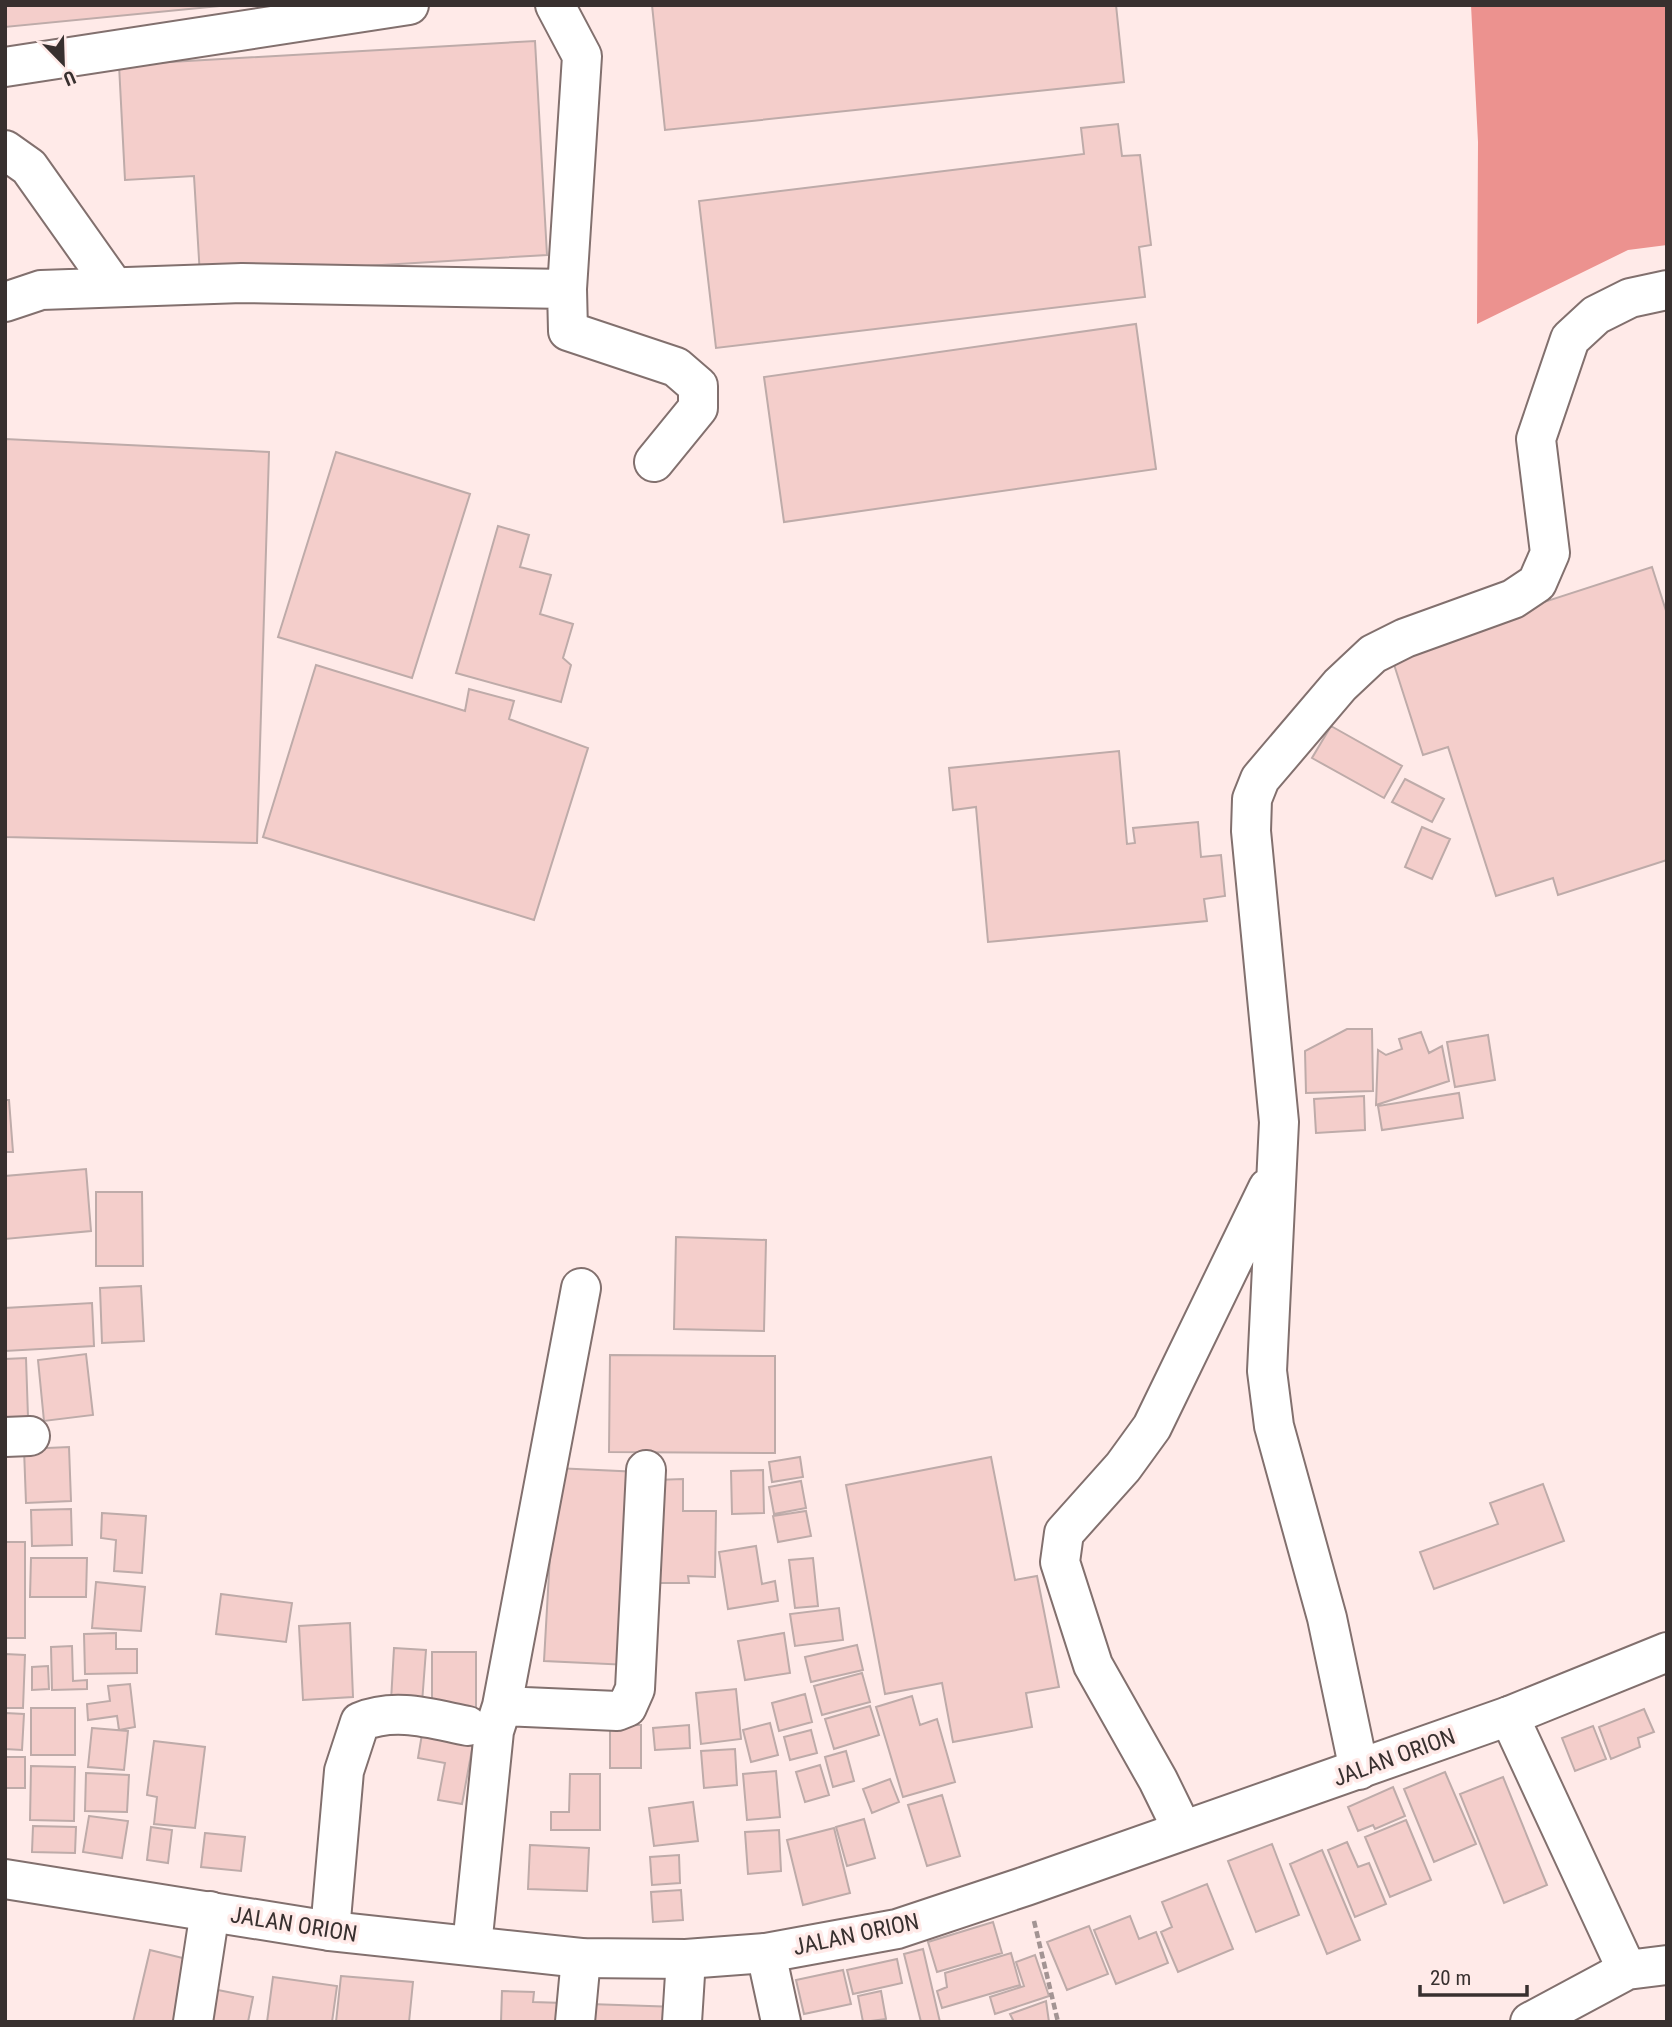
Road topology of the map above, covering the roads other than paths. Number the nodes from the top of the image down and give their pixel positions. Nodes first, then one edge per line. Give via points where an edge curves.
1 (409, 5) edge
2 (555, 5) edge
3 (5, 67) edge
4 (5, 150) edge
5 (114, 287) junction
6 (566, 289) junction
7 (1667, 290) edge
8 (5, 302) edge
9 (653, 462) dead end
10 (1278, 1167) junction
11 (581, 1288) dead end
12 (646, 1470) dead end
13 (1667, 1652) edge
14 (502, 1706) junction
15 (1509, 1716) junction
16 (468, 1726) dead end
17 (1359, 1770) junction
18 (1182, 1829) junction
19 (5, 1879) edge
20 (210, 1911) junction
21 (330, 1931) junction
22 (472, 1946) junction
23 (766, 1953) junction
24 (581, 1958) junction
25 (686, 1959) junction
26 (1667, 1965) edge
27 (1627, 1970) junction
28 (193, 2022) edge
29 (575, 2022) edge
30 (682, 2022) edge
31 (781, 2022) edge
32 (1530, 2022) edge

1 - 3 main road
2 - 6 main road via 582,56
4 - 5 main road via 29,167
5 - 6 main road via 242,283
5 - 8 main road via 41,290
6 - 9 main road via 568,331 676,367 698,386 698,408
7 - 10 main road via 1630,298 1596,315 1570,339 1536,439 1550,553 1537,583 1513,599 1373,654 1340,685 1260,779 1252,799 1251,831 1279,1122
10 - 17 main road via 1267,1371 1274,1426 1327,1618
10 - 18 main road via 1152,1427 1064,1533 1060,1562 1093,1665
11 - 14 main road
12 - 14 main road via 635,1689 627,1707 617,1711
13 - 15 main road, JALAN ORION
14 - 22 main road via 494,1731
15 - 17 main road, JALAN ORION
15 - 27 main road
16 - 21 main road via 409,1714 380,1715 360,1722 344,1772
17 - 18 main road, JALAN ORION
18 - 23 main road, JALAN ORION via 897,1928
19 - 20 main road, JALAN ORION
20 - 21 main road, JALAN ORION
20 - 28 main road
21 - 22 main road, JALAN ORION
22 - 24 main road, JALAN ORION
23 - 25 main road, JALAN ORION
23 - 31 main road
24 - 25 main road, JALAN ORION
24 - 29 main road
25 - 30 main road
26 - 27 main road
27 - 32 main road

